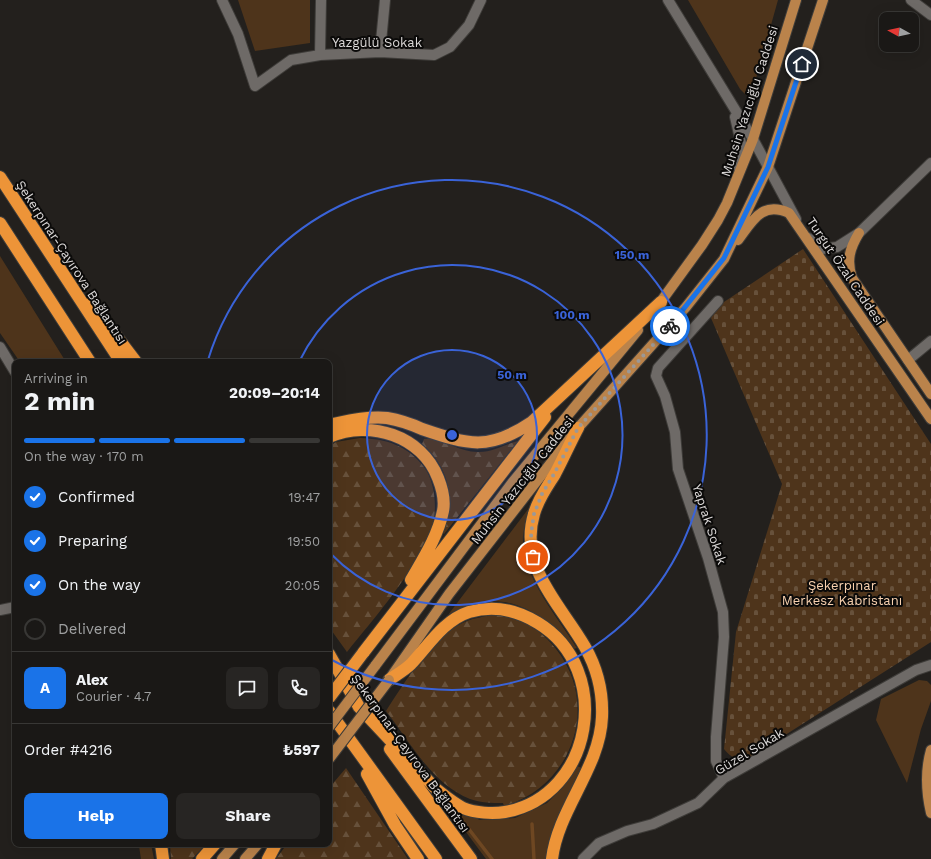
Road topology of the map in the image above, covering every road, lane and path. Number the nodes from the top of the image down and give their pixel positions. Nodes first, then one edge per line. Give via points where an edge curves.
1 (222, 0) edge
2 (321, 0) edge
3 (385, 0) edge
4 (481, 0) edge
5 (668, 0) edge
6 (796, 0) edge
7 (823, 0) edge
8 (911, 0) edge
9 (931, 16) edge
10 (380, 52) junction
11 (320, 55) junction
12 (730, 102) junction
13 (753, 139) junction
14 (931, 163) edge
15 (768, 167) junction
16 (0, 177) edge
17 (735, 185) junction
18 (0, 223) edge
19 (33, 227) junction
20 (803, 231) junction
21 (859, 233) junction
22 (724, 258) junction
23 (50, 300) junction
24 (718, 301) dead end
25 (661, 302) junction
26 (931, 342) edge
27 (0, 347) edge
28 (80, 359) edge
29 (88, 359) edge
30 (119, 359) edge
31 (134, 359) edge
32 (908, 360) junction
33 (12, 367) edge
34 (565, 392) junction
35 (931, 394) edge
36 (931, 419) edge
37 (332, 424) edge
38 (578, 428) junction
39 (332, 436) edge
40 (12, 608) edge
41 (0, 610) edge
42 (392, 614) junction
43 (332, 659) edge
44 (931, 665) edge
45 (332, 668) edge
46 (389, 680) junction
47 (332, 694) edge
48 (359, 707) junction
49 (332, 715) edge
50 (332, 719) edge
51 (332, 723) edge
52 (342, 728) junction
53 (931, 750) edge
54 (332, 754) edge
55 (724, 778) junction
56 (931, 813) edge
57 (161, 847) edge
58 (212, 847) edge
59 (232, 847) edge
60 (255, 847) edge
61 (274, 847) edge
62 (163, 859) edge
63 (202, 859) edge
64 (222, 859) edge
65 (245, 859) edge
66 (268, 859) edge
67 (418, 859) edge
68 (436, 859) edge
69 (471, 859) edge
70 (552, 859) edge
71 (583, 859) edge

1 - 11 street, Yazgülü Sokak via 238,34 255,86 291,60
2 - 11 street
3 - 10 street
4 - 10 street, Yazgülü Sokak via 469,25 450,47 434,55
5 - 12 street
6 - 13 main road, Muhsin Yazıcığlu Caddesi
7 - 15 main road, Muhsin Yazıcığlu Caddesi
8 - 9 street
10 - 11 street, Yazgülü Sokak
12 - 13 street
12 - 17 street via 740,131 741,143
13 - 15 street
13 - 17 main road, Muhsin Yazıcığlu Caddesi
14 - 21 street
15 - 20 street
15 - 22 main road, Muhsin Yazıcığlu Caddesi
16 - 19 highway, Şekerpınar-Çayırova Bağlantısı
17 - 25 main road, Muhsin Yazıcığlu Caddesi via 718,220
18 - 23 highway
19 - 30 highway, Şekerpınar-Çayırova Bağlantısı
19 - 31 highway
20 - 21 street via 817,246 827,250 837,248
20 - 22 main road, Turgut Özal Caddesi via 790,213 782,210 764,210
20 - 36 main road, Turgut Özal Caddesi
21 - 32 main road, Turgut Özal Caddesi via 848,260 852,278
22 - 38 main road, Muhsin Yazıcığlu Caddesi via 686,307
23 - 28 highway
23 - 29 highway
24 - 55 street, Yaprak Sokak via 658,368 656,376 665,396 675,432 678,469 723,612 724,637 716,761
25 - 34 highway
25 - 51 main road, Muhsin Yazıcığlu Caddesi, bridge via 512,483
26 - 32 street
27 - 33 street
32 - 35 main road, Turgut Özal Caddesi
34 - 37 highway via 520,430 493,442 470,443 387,418
34 - 42 highway
38 - 46 main road, Muhsin Yazıcığlu Caddesi via 449,594
38 - 70 highway via 534,514 531,548 535,567 545,586 585,647 594,666 601,690 602,717 595,752 568,809
39 - 42 highway via 352,430 381,431 395,436 410,443 425,455 434,467 440,482 443,510 434,539
40 - 41 street
42 - 47 highway, bridge
43 - 48 highway
44 - 55 street, Güzel Sokak via 916,670
45 - 48 highway, Şekerpınar-Çayırova Bağlantısı
46 - 48 highway via 410,665 440,631 468,612 503,609 524,614 554,634 566,647 575,664 585,706 581,740 566,772 545,795 516,810 481,812 465,809 436,789
46 - 54 main road, Muhsin Yazıcığlu Caddesi, bridge
48 - 69 highway, Şekerpınar-Çayırova Bağlantısı
49 - 52 highway
50 - 52 highway
52 - 67 highway via 395,825
52 - 68 highway
53 - 56 main road via 926,786
55 - 71 street, Güzel Sokak via 698,803 653,824 627,831 599,843
57 - 62 highway
58 - 63 highway
59 - 64 main road
60 - 65 main road
61 - 66 highway

